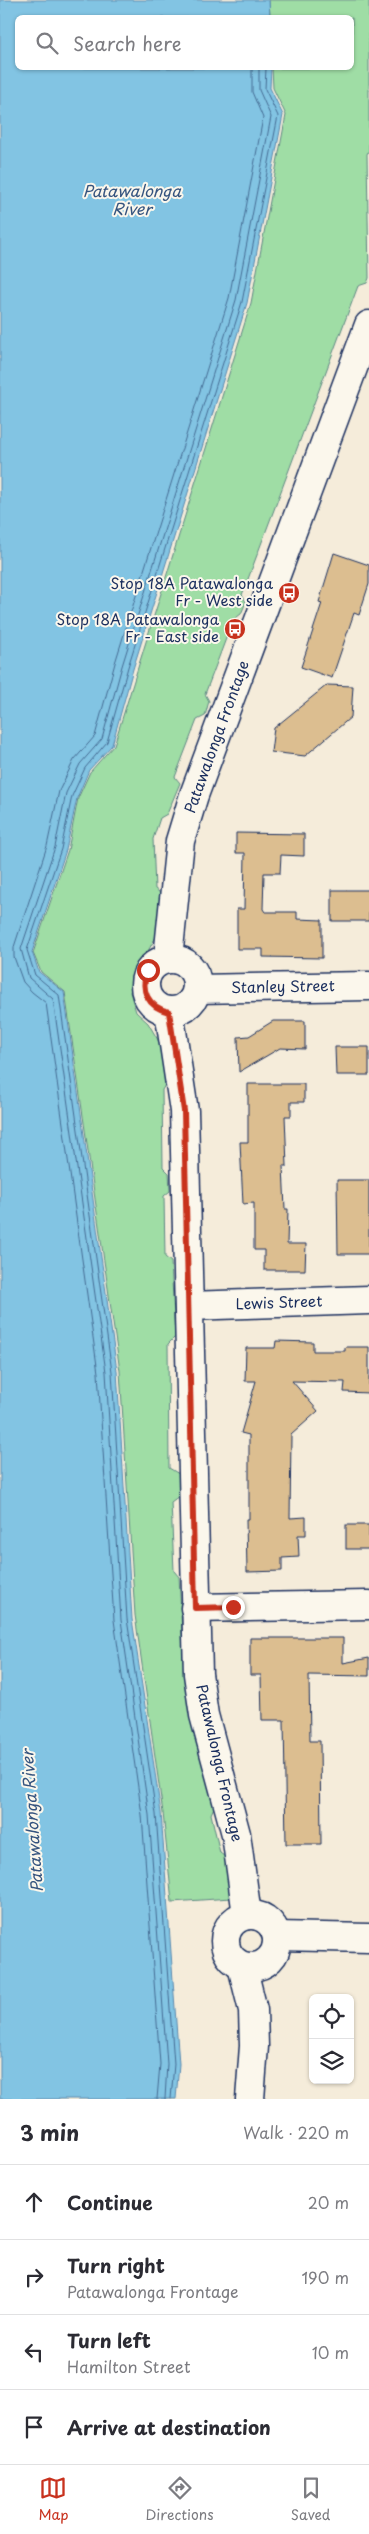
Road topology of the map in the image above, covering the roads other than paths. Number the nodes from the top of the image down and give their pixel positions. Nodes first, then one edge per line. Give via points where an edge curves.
1 (369, 325) edge
2 (168, 958) junction
3 (369, 986) edge
4 (197, 989) junction
5 (169, 1012) junction
6 (369, 1300) edge
7 (190, 1306) junction
8 (369, 1605) edge
9 (195, 1608) junction
10 (247, 1915) junction
11 (277, 1936) junction
12 (369, 1938) edge
13 (242, 1966) junction
14 (250, 2099) edge

1 - 2 street, Patawalonga Frontage via 194,795 180,841
2 - 4 street via 190,967
2 - 5 street via 154,964 144,985 149,1000
3 - 4 street, Stanley Street
4 - 5 street via 184,1008
5 - 7 street, Patawalonga Frontage via 184,1111
6 - 7 street, Lewis Street
7 - 9 street, Patawalonga Frontage
8 - 9 street
9 - 10 street, Patawalonga Frontage via 198,1674 204,1714 236,1834
10 - 11 street via 264,1918
10 - 13 street via 230,1925 226,1934 228,1953
11 - 12 street
11 - 13 street via 277,1948 266,1963 252,1968
13 - 14 street via 254,2010

